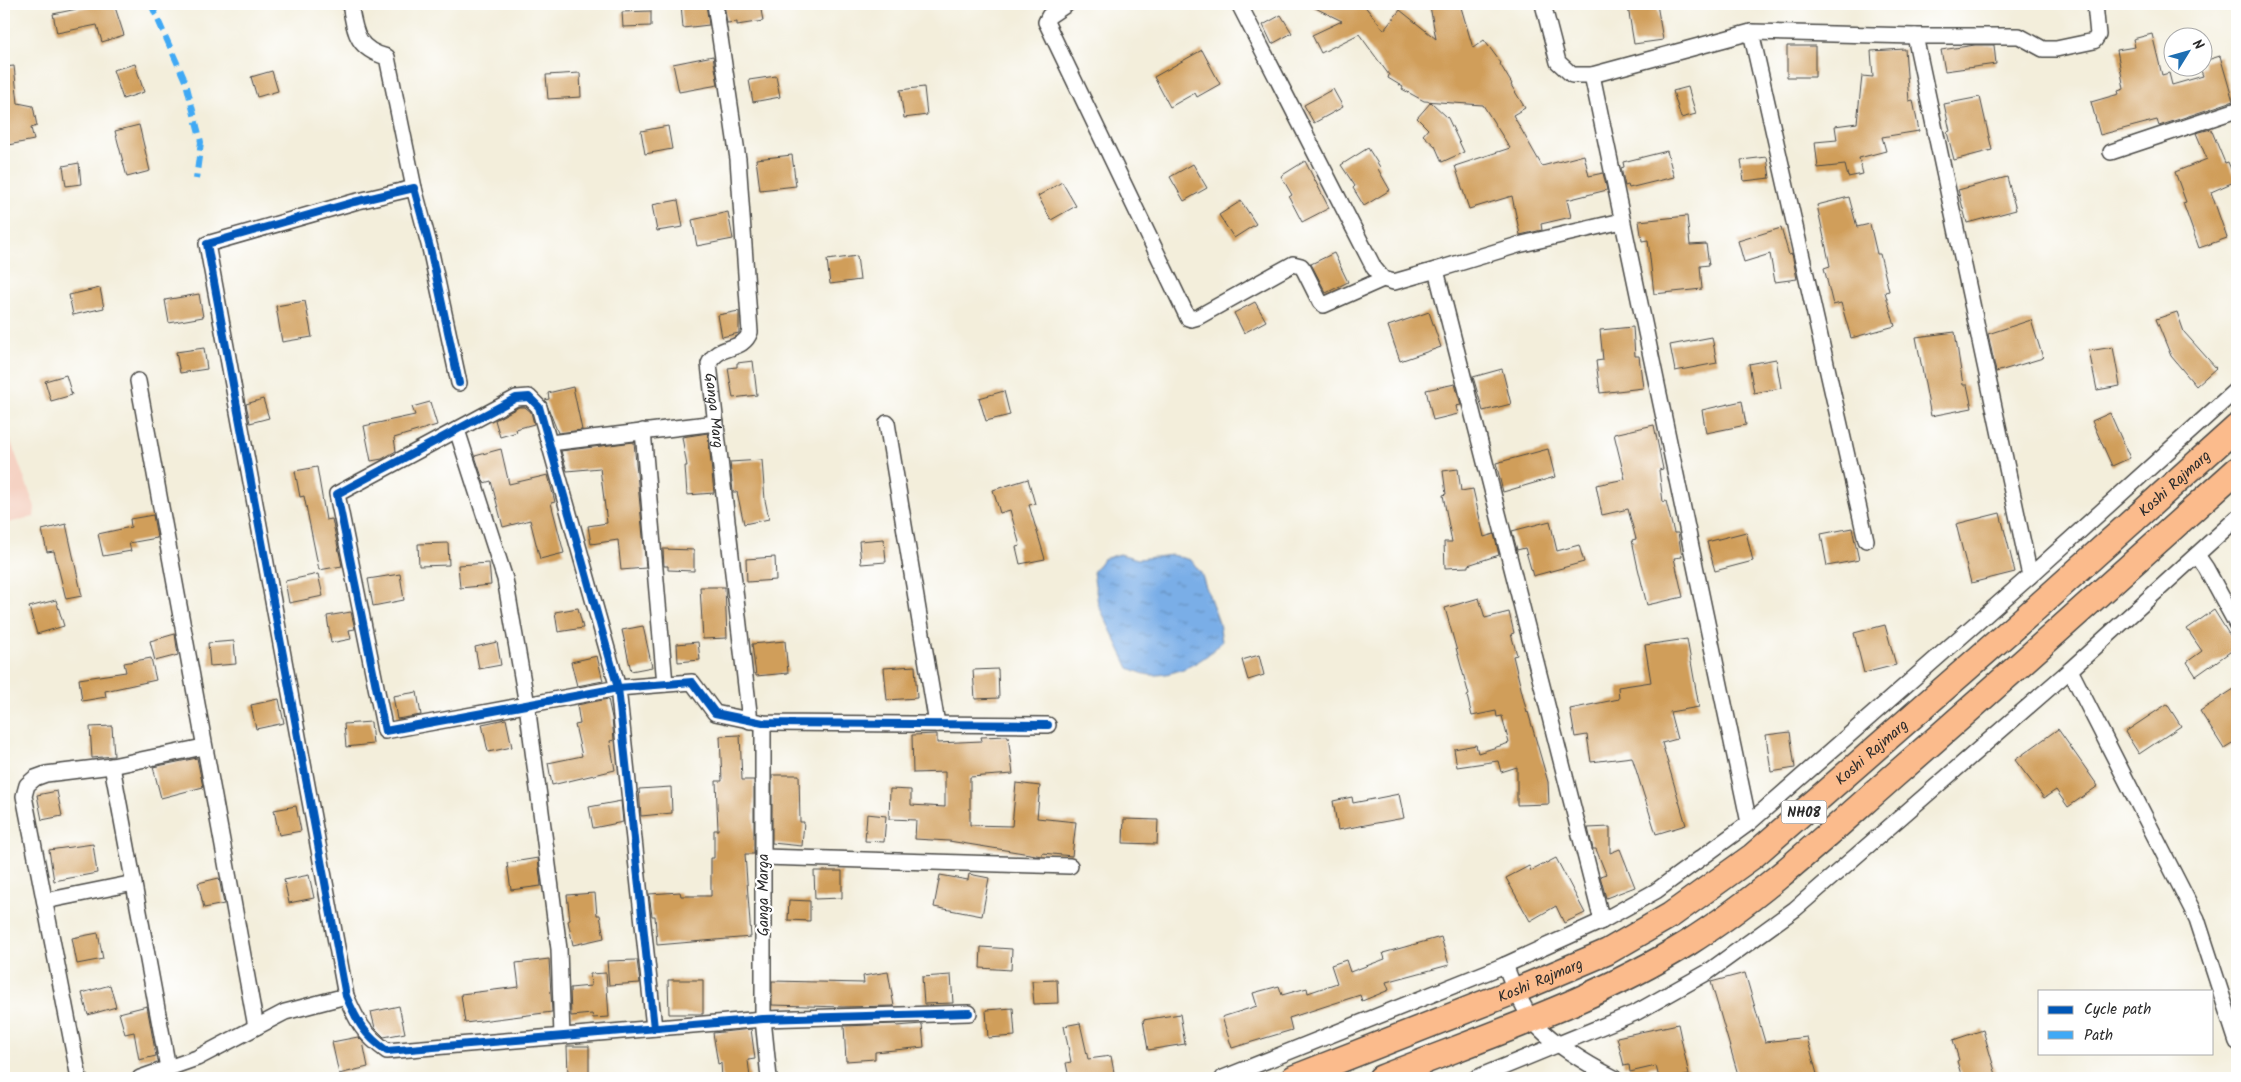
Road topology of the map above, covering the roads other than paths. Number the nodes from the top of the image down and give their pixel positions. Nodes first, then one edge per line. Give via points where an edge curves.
1 (350, 4) edge
2 (715, 4) edge
3 (1067, 4) edge
4 (1238, 4) edge
5 (1543, 4) edge
6 (2095, 4) edge
7 (1751, 32) junction
8 (1915, 36) junction
9 (1592, 75) junction
10 (2237, 110) edge
11 (2112, 152) dead end
12 (414, 188) junction
13 (1622, 221) junction
14 (1436, 270) junction
15 (1383, 279) junction
16 (138, 382) dead end
17 (459, 383) dead end
18 (2237, 390) edge
19 (716, 423) junction
20 (887, 423) dead end
21 (2237, 427) edge
22 (456, 430) junction
23 (643, 431) junction
24 (550, 443) junction
25 (2237, 470) edge
26 (2237, 518) edge
27 (1866, 540) dead end
28 (2197, 555) junction
29 (2030, 576) junction
30 (2237, 625) edge
31 (2070, 670) junction
32 (666, 684) junction
33 (618, 688) junction
34 (527, 705) junction
35 (756, 722) junction
36 (936, 724) junction
37 (1048, 725) dead end
38 (203, 747) junction
39 (112, 766) junction
40 (1749, 823) junction
41 (763, 857) junction
42 (1070, 866) dead end
43 (134, 883) junction
44 (45, 901) junction
45 (1602, 921) junction
46 (1505, 965) junction
47 (1515, 991) junction
48 (346, 996) junction
49 (969, 1013) dead end
50 (763, 1019) junction
51 (1532, 1019) junction
52 (256, 1027) junction
53 (654, 1028) junction
54 (562, 1036) junction
55 (2237, 1042) edge
56 (1560, 1045) junction
57 (168, 1068) junction
58 (1587, 1071) edge
59 (79, 1078) edge
60 (140, 1078) edge
61 (769, 1078) edge
62 (1223, 1078) edge
63 (1294, 1078) edge
64 (1381, 1078) edge
65 (1476, 1078) edge
66 (1614, 1078) edge

1 - 12 street via 357,37 373,54 386,57
2 - 19 street, Ganga Marg via 738,159 750,332 743,343 712,356 709,364
3 - 15 street via 1046,22 1188,318 1198,317 1293,264 1304,270 1324,305
4 - 15 street via 1374,268
5 - 9 street via 1558,62 1572,75
6 - 8 street via 2098,35 2094,41 2056,49 2042,48 2019,36
7 - 8 street
7 - 9 street
7 - 27 street
8 - 29 street
9 - 13 street
10 - 11 street
12 - 17 street
12 - 48 street via 207,244
13 - 14 street via 1518,245
13 - 40 street
14 - 15 street via 1394,282
14 - 45 street
16 - 38 street
18 - 29 street
19 - 23 street
19 - 35 street, Ganga Marg
20 - 36 street
21 - 47 main road, Koshi Rajmarg / NH08 via 1753,856 1671,915 1607,952
22 - 24 street via 516,398 529,397 539,407
22 - 34 street via 505,579
22 - 34 street via 337,494 385,731
23 - 24 street
23 - 32 street
24 - 33 street
25 - 51 main road, NH08 via 1773,882 1689,942 1630,976
26 - 28 street
28 - 30 street
28 - 31 street
29 - 40 street
31 - 55 street via 2197,919
31 - 56 street via 1794,909 1708,972 1637,1012
32 - 33 street
32 - 35 street via 692,682 715,713
33 - 34 street
33 - 53 street
34 - 54 street via 559,949
35 - 36 street
35 - 41 street, Ganga Marga
36 - 37 street
38 - 39 street
38 - 52 street
39 - 43 street
39 - 44 street via 46,774 27,785 24,796
40 - 45 street via 1656,892
41 - 42 street
41 - 50 street, Ganga Marga
43 - 44 street
43 - 57 street
44 - 59 street
45 - 46 street
46 - 47 street
46 - 62 street
47 - 51 street
47 - 63 main road, Koshi Rajmarg / NH08
48 - 52 street via 285,1012
48 - 54 street via 361,1028 387,1051
49 - 50 street
50 - 53 street
50 - 61 street, Ganga Marga
51 - 56 street
51 - 64 main road, NH08
52 - 57 street via 197,1058
53 - 54 street
56 - 58 street
56 - 65 street
57 - 60 street
58 - 66 street

